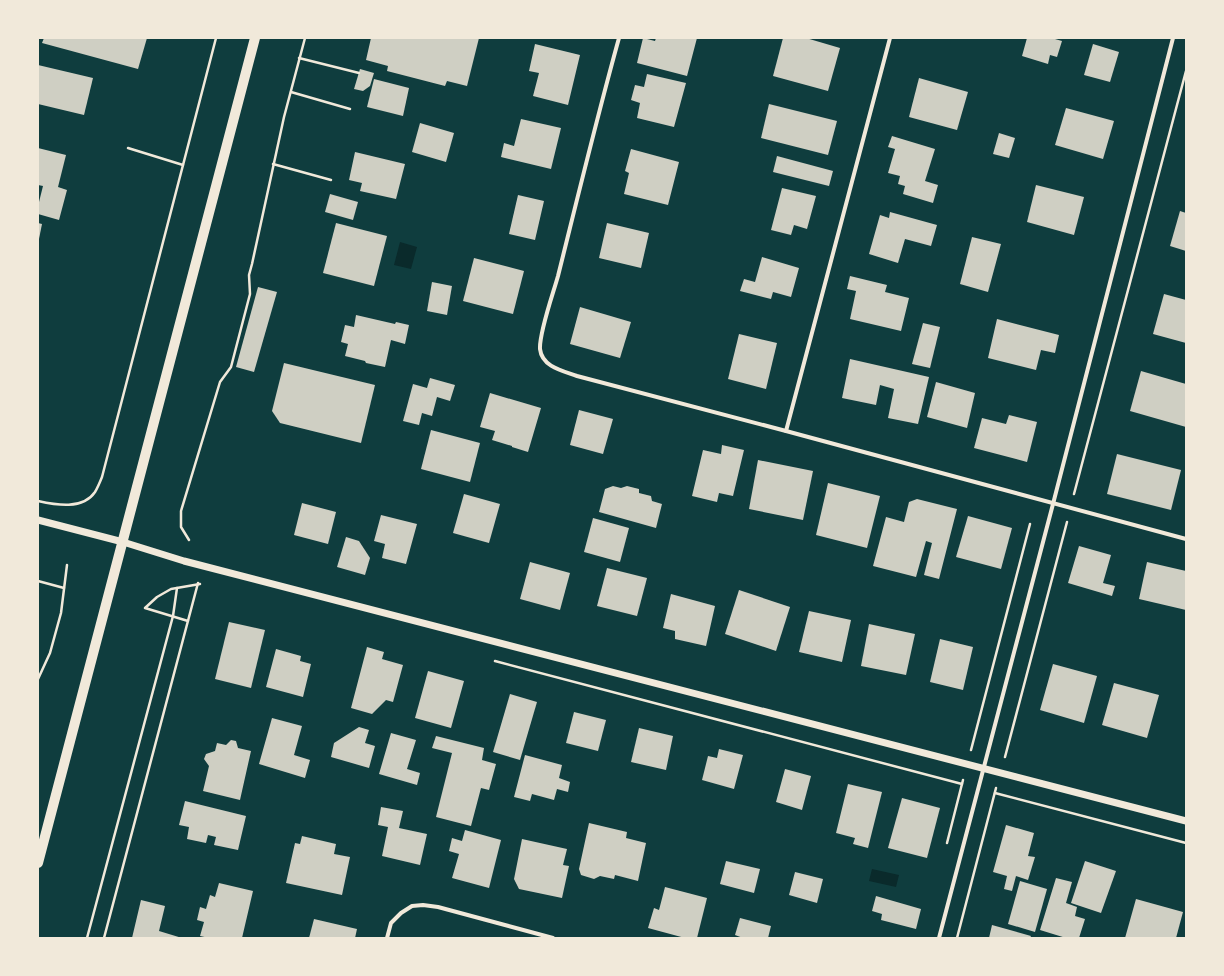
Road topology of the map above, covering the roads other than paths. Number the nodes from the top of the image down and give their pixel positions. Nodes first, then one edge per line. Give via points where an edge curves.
1 (255, 38) edge
2 (618, 38) edge
3 (890, 38) edge
4 (1173, 38) edge
5 (786, 431) junction
6 (1053, 504) junction
7 (38, 520) edge
8 (1186, 539) edge
9 (123, 542) junction
10 (984, 768) junction
11 (1186, 821) edge
12 (38, 863) edge
13 (386, 938) edge
14 (553, 938) edge
15 (939, 938) edge

1 - 9 main road
2 - 5 street via 540,350 545,361 556,369 577,376
3 - 5 street
4 - 6 street
5 - 6 street
6 - 8 street
6 - 10 street
7 - 9 street
9 - 10 street via 184,561
9 - 12 main road
10 - 11 street
10 - 15 street
13 - 14 street via 391,923 401,913 412,906 423,904

